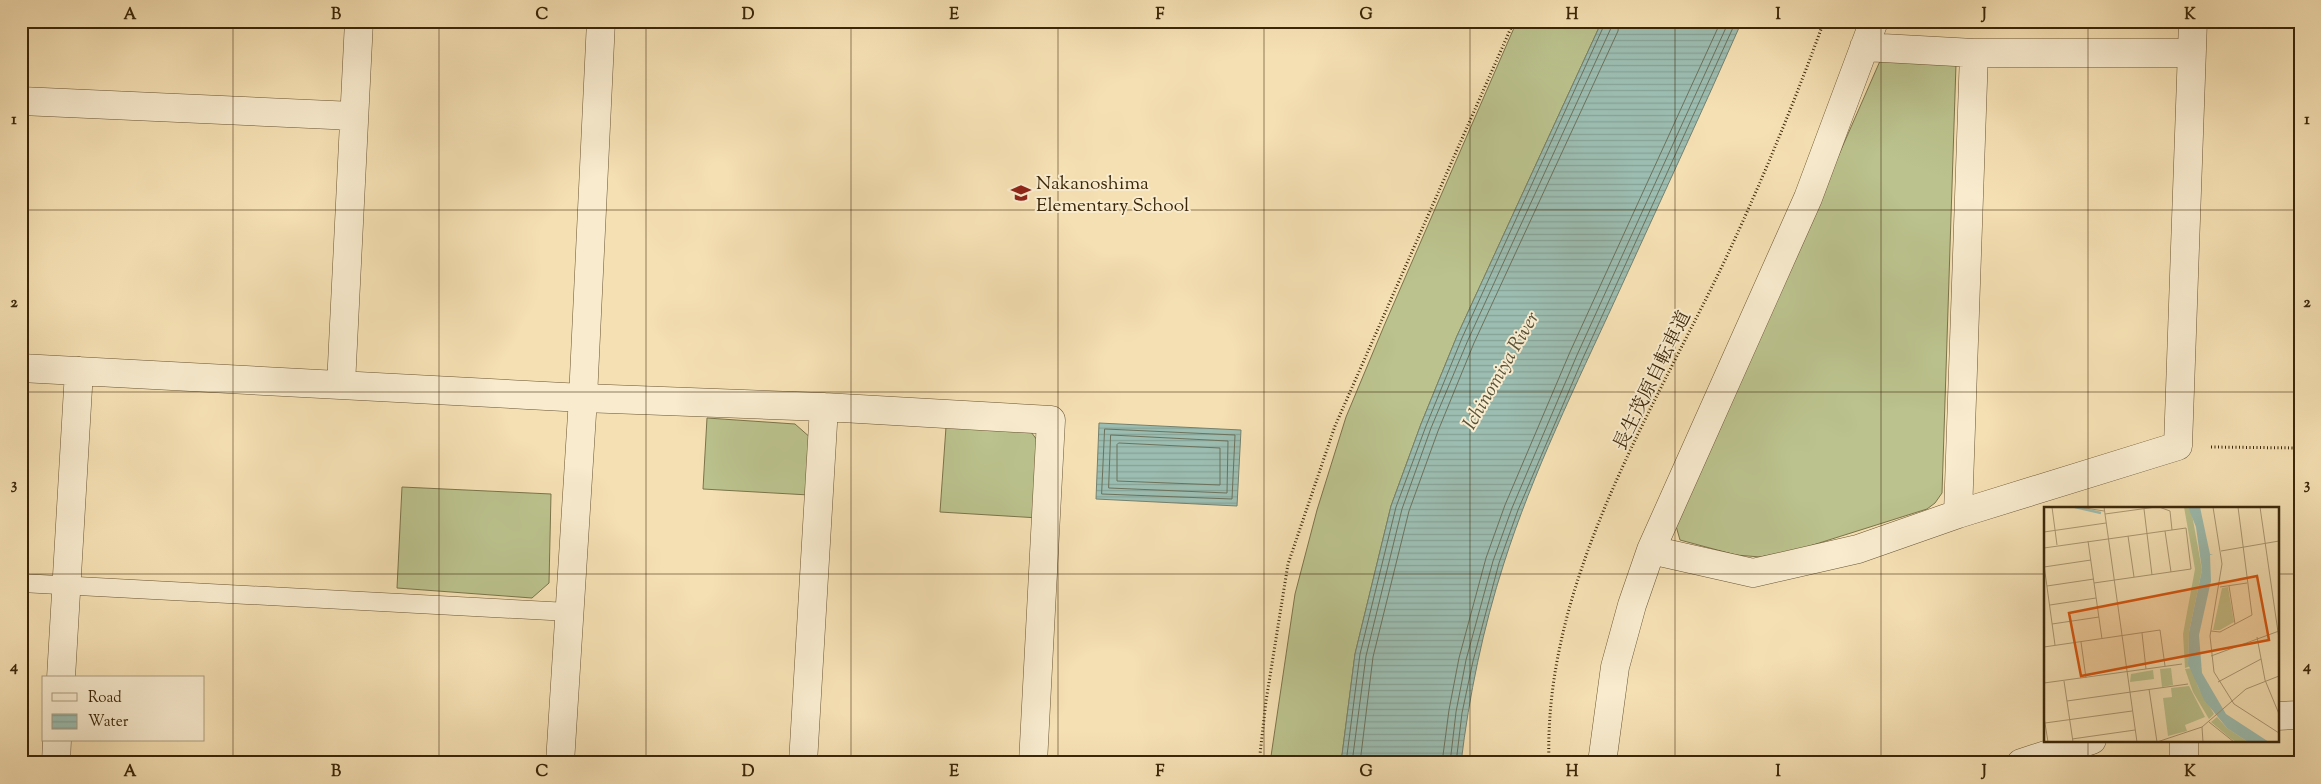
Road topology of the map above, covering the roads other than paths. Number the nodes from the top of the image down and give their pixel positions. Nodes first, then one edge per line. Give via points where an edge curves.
1 (359, 21) edge
2 (601, 21) edge
3 (1874, 21) edge
4 (2193, 21) edge
5 (1864, 47) junction
6 (1974, 53) junction
7 (2191, 53) junction
8 (21, 101) edge
9 (354, 116) junction
10 (21, 368) edge
11 (80, 371) junction
12 (341, 385) junction
13 (583, 398) junction
14 (824, 407) junction
15 (1958, 514) junction
16 (1651, 550) junction
17 (21, 583) edge
18 (66, 585) junction
19 (569, 612) junction
20 (61, 676) edge
21 (2300, 714) edge
22 (2278, 716) edge
23 (57, 742) edge
24 (2086, 742) edge
25 (2184, 742) edge
26 (56, 763) edge
27 (560, 763) edge
28 (803, 763) edge
29 (1033, 763) edge
30 (1602, 763) edge
31 (2021, 763) edge
32 (2184, 763) edge

1 - 9 street
2 - 13 street
3 - 5 street
4 - 7 street
5 - 6 street
5 - 16 street via 1808,198
6 - 7 street
6 - 15 street
7 - 15 street via 2178,446
8 - 9 street
9 - 12 street
10 - 11 street
11 - 12 street
11 - 18 street
12 - 13 street
13 - 14 street
13 - 19 street
14 - 28 street
14 - 29 street via 1051,420
15 - 16 street via 1858,549 1753,573
16 - 30 street via 1615,667
17 - 18 lane
18 - 19 lane
18 - 20 street
19 - 27 street
21 - 22 street
23 - 26 street
24 - 31 street
25 - 32 street

